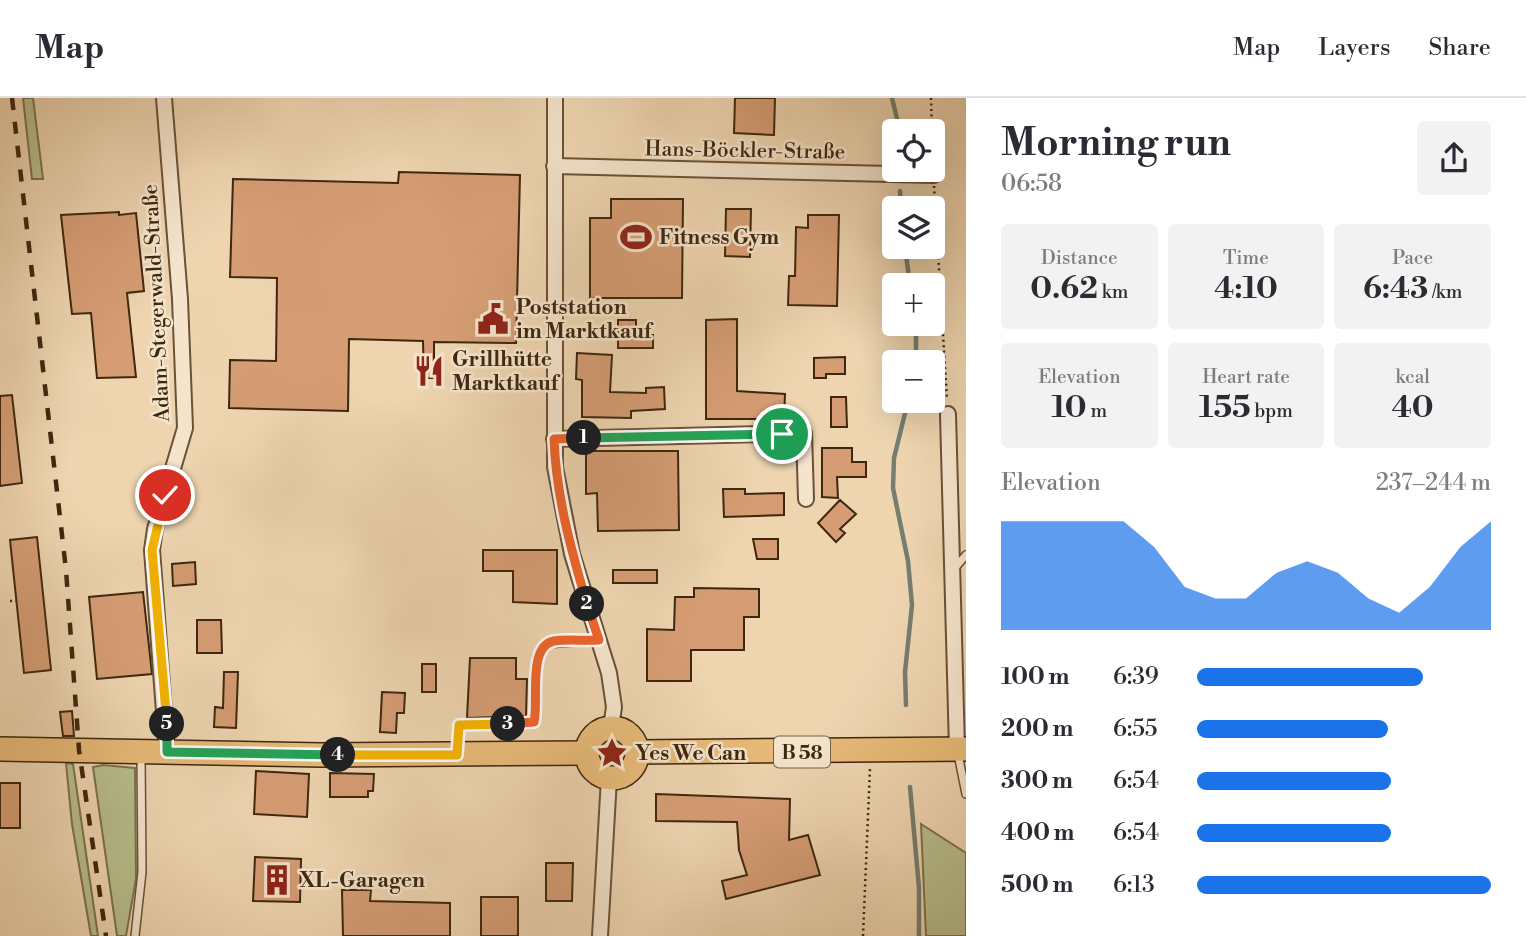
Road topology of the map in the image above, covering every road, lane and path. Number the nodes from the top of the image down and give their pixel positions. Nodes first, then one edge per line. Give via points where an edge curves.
1 (164, 98) edge
2 (555, 98) edge
3 (931, 98) edge
4 (932, 119) edge
5 (554, 166) junction
6 (882, 174) edge
7 (934, 182) edge
8 (948, 414) joint
9 (554, 439) junction
10 (806, 499) dead end
11 (966, 555) edge
12 (953, 570) junction
13 (10, 601) dead end
14 (17, 601) dead end
15 (599, 640) junction
16 (611, 727) junction
17 (0, 749) edge
18 (962, 749) edge
19 (141, 751) junction
20 (167, 752) junction
21 (637, 752) junction
22 (870, 752) junction
23 (587, 753) junction
24 (457, 755) junction
25 (609, 778) junction
26 (966, 794) edge
27 (135, 936) edge
28 (600, 936) edge
29 (863, 936) edge

1 - 20 street, Adam-Stegerwald-Straße via 185,428 152,550
2 - 5 street
3 - 4 path
5 - 6 street, Hans-Böckler-Straße
5 - 9 street
7 - 8 path
8 - 12 street
9 - 10 street via 804,433
9 - 15 street via 572,554
11 - 12 lane
12 - 18 street
13 - 14 path
15 - 16 street via 613,691
15 - 24 lane via 546,644 537,661 534,722 461,724 457,727
16 - 21 main road via 630,735
16 - 23 main road via 594,735
17 - 19 main road
18 - 22 main road, B 58
18 - 26 lane
19 - 20 main road
19 - 27 lane via 142,872
20 - 24 main road
21 - 22 main road, B 58
21 - 25 main road via 628,772
22 - 29 path
23 - 24 main road
23 - 25 main road via 593,770
25 - 28 street

